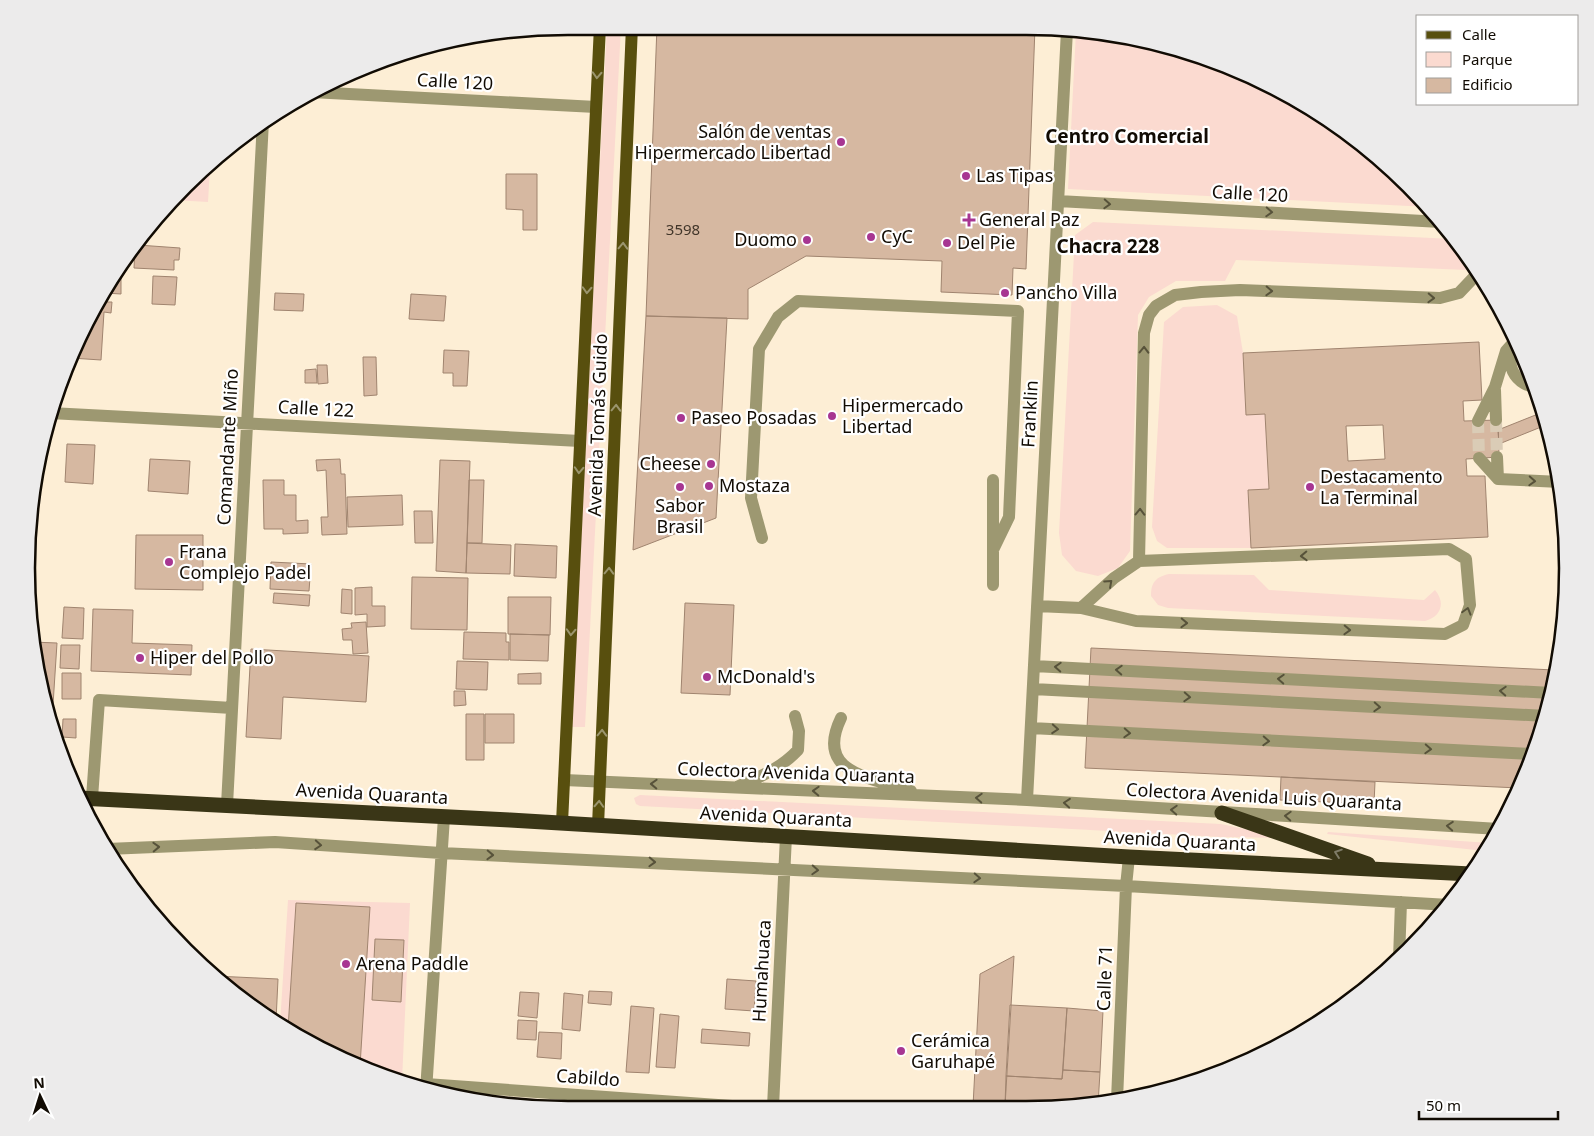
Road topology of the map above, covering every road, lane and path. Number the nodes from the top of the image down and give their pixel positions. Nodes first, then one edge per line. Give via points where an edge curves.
1 (600, 35) edge
2 (632, 35) edge
3 (1066, 37) edge
4 (327, 93) edge
5 (596, 107) junction
6 (262, 132) edge
7 (1058, 201) junction
8 (1431, 221) edge
9 (1473, 278) edge
10 (1510, 347) edge
11 (1511, 349) edge
12 (1526, 384) edge
13 (1495, 387) junction
14 (58, 413) edge
15 (1496, 420) tunnel mouth
16 (1478, 421) tunnel mouth
17 (247, 423) junction
18 (580, 440) junction
19 (1497, 457) tunnel mouth
20 (1479, 458) tunnel mouth
21 (1498, 479) junction
22 (993, 480) dead end
23 (1552, 482) edge
24 (762, 538) dead end
25 (993, 550) junction
26 (1139, 561) junction
27 (994, 585) dead end
28 (1037, 606) junction
29 (1081, 608) junction
30 (1034, 666) junction
31 (1033, 689) junction
32 (1544, 693) edge
33 (232, 708) junction
34 (795, 716) dead end
35 (1538, 716) edge
36 (841, 718) dead end
37 (1031, 728) junction
38 (1525, 754) edge
39 (564, 780) junction
40 (600, 782) junction
41 (734, 788) junction
42 (925, 795) junction
43 (86, 796) edge
44 (87, 798) edge
45 (1028, 800) junction
46 (227, 805) junction
47 (1222, 813) junction
48 (444, 817) junction
49 (562, 824) junction
50 (598, 826) junction
51 (1491, 829) edge
52 (786, 836) junction
53 (115, 849) edge
54 (441, 853) junction
55 (1129, 857) junction
56 (784, 868) junction
57 (1384, 869) junction
58 (1462, 873) edge
59 (1126, 886) junction
60 (1401, 902) junction
61 (1439, 904) edge
62 (1399, 949) edge
63 (426, 1082) edge
64 (455, 1089) edge
65 (1117, 1093) edge
66 (650, 1101) edge
67 (773, 1101) edge

1 -> 5 main road, Avenida Tomás Guido
40 -> 2 main road, Avenida Tomás Guido
3 - 7 street, Franklin
4 - 5 street, Calle 120
5 -> 18 main road, Avenida Tomás Guido
6 - 17 street, Comandante Miño
7 -> 8 street, Calle 120
7 - 28 street, Franklin
26 -> 9 street via 1144,332 1156,306 1175,296 1240,290 1440,298 1460,292
10 - 13 street via 1506,351
11 - 12 street via 1509,361 1512,371
13 - 15 street
13 - 16 street
14 - 17 street, Calle 122
17 - 18 street, Calle 122
17 - 33 street, Comandante Miño
18 -> 39 main road, Avenida Tomás Guido
19 - 21 street
20 - 21 street
21 -> 23 street
22 - 25 street
24 - 25 street via 751,498 759,349 778,317 798,301 1018,311 1009,517
25 - 27 street
29 -> 26 street via 1114,578
29 -> 26 street via 1136,621 1444,634 1463,625 1470,605 1466,559 1449,549
28 - 29 street
28 - 30 street, Franklin
30 - 31 street, Franklin
32 -> 30 street
31 -> 35 street
31 - 37 street, Franklin
33 - 43 street via 99,700
33 - 46 street, Comandante Miño
34 - 41 street via 799,731 798,750 769,774
36 - 42 street via 834,732 833,750 838,761 848,769
37 -> 38 street
37 - 45 street, Franklin
39 - 40 street, Colectora Avenida Quaranta
39 - 49 main road, Avenida Tomás Guido
41 -> 40 street, Colectora Avenida Quaranta
50 -> 40 main road, Avenida Tomás Guido
42 -> 41 street, Colectora Avenida Quaranta
45 -> 42 street, Colectora Avenida Quaranta
44 - 46 highway, Avenida Quaranta
47 -> 45 street, Colectora Avenida Luis Quaranta
46 - 48 highway, Avenida Quaranta
51 -> 47 street, Colectora Avenida Luis Quaranta
57 -> 47 highway
48 - 49 highway, Avenida Quaranta
48 - 54 street
49 - 50 highway, Avenida Quaranta
50 - 52 highway, Avenida Quaranta
52 - 55 highway, Avenida Quaranta
52 - 56 street, Humahuaca
53 -> 54 street via 275,842
54 -> 56 street
54 - 63 street
55 - 57 highway, Avenida Quaranta
55 - 59 street, Calle 71
56 -> 59 street
56 - 67 street, Humahuaca
57 - 58 highway, Avenida Quaranta
59 - 60 street
59 - 65 street, Calle 71
60 - 61 street
60 - 62 street
64 - 66 street, Cabildo

